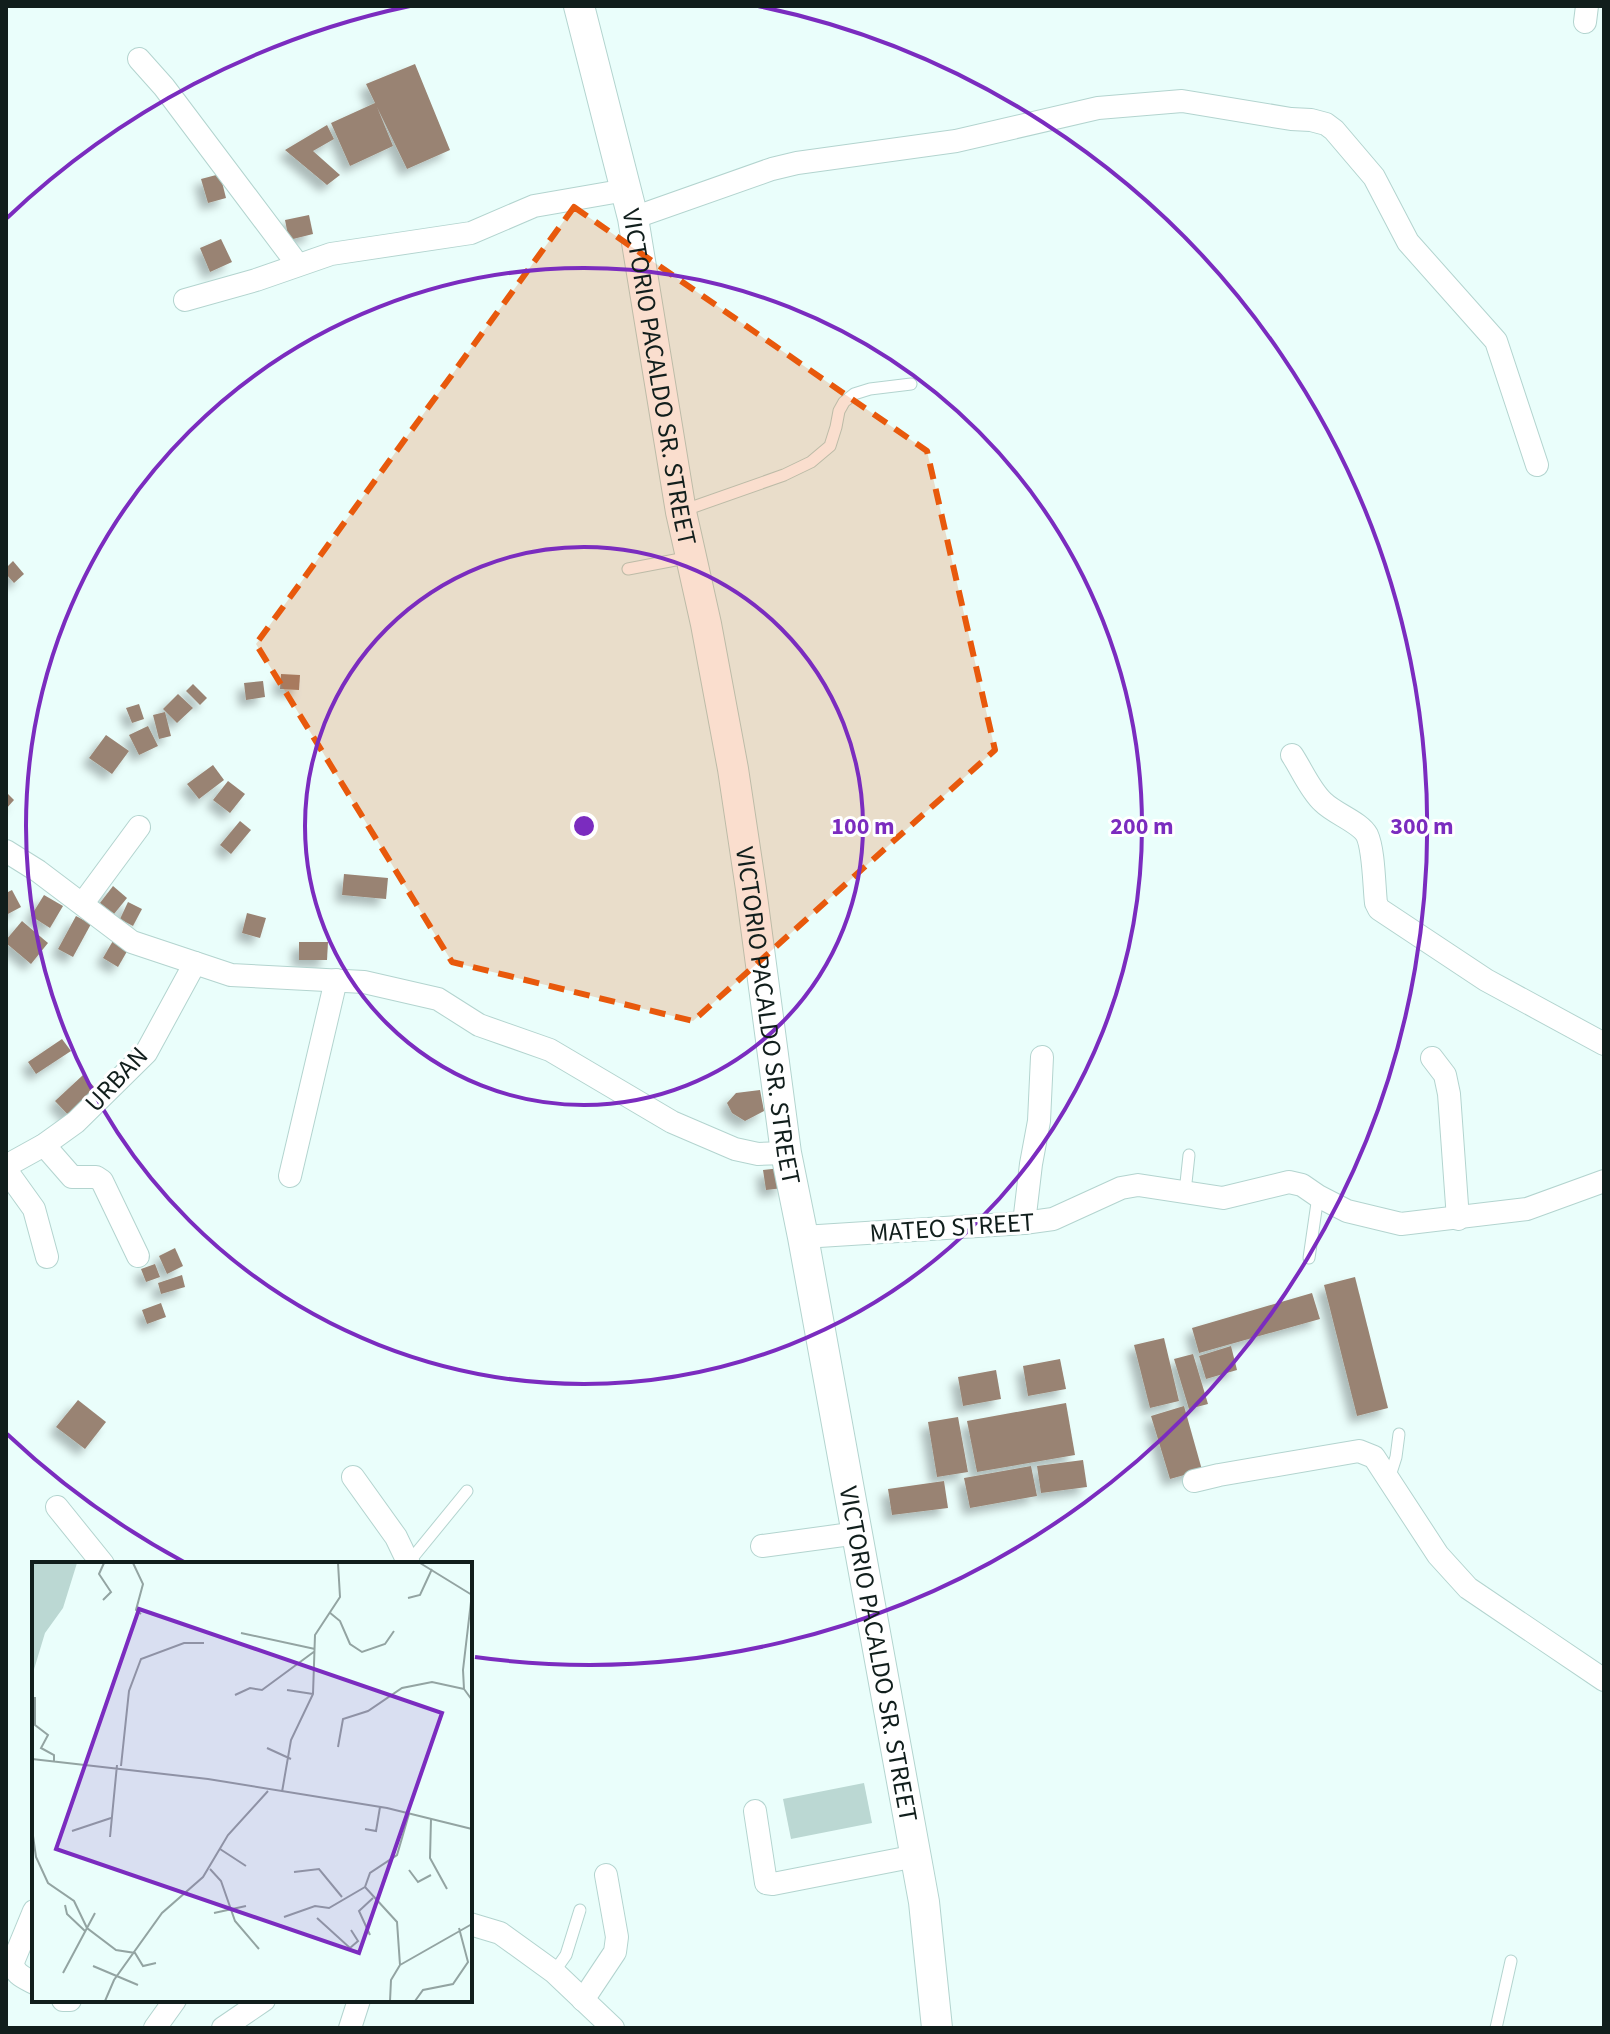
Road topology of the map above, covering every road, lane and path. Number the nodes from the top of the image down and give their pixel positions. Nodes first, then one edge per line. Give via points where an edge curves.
1 (579, 6) edge
2 (139, 59) dead end
3 (629, 204) junction
4 (298, 265) junction
5 (185, 300) dead end
6 (911, 384) dead end
7 (1537, 465) dead end
8 (681, 512) junction
9 (691, 557) junction
10 (628, 569) dead end
11 (1292, 755) dead end
12 (139, 827) dead end
13 (6, 851) edge
14 (83, 903) junction
15 (195, 963) junction
16 (336, 980) junction
17 (1604, 1044) edge
18 (1042, 1057) dead end
19 (1432, 1058) dead end
20 (44, 1145) junction
21 (786, 1153) junction
22 (1189, 1155) dead end
23 (6, 1168) edge
24 (290, 1176) dead end
25 (1604, 1181) edge
26 (1185, 1192) junction
27 (1318, 1196) junction
28 (1458, 1219) junction
29 (1024, 1223) junction
30 (803, 1237) junction
31 (138, 1256) dead end
32 (47, 1257) dead end
33 (1309, 1258) dead end
34 (1399, 1434) dead end
35 (353, 1477) dead end
36 (1389, 1479) junction
37 (1194, 1481) dead end
38 (467, 1491) dead end
39 (57, 1507) dead end
40 (858, 1533) junction
41 (762, 1546) dead end
42 (101, 1562) edge
43 (408, 1562) edge
44 (410, 1562) edge
45 (1604, 1680) edge
46 (755, 1811) dead end
47 (916, 1856) junction
48 (606, 1875) dead end
49 (580, 1910) dead end
50 (32, 1916) edge
51 (472, 1925) edge
52 (1511, 1961) dead end
53 (554, 1972) junction
54 (32, 1982) edge
55 (583, 2000) junction
56 (174, 2002) edge
57 (261, 2002) edge
58 (355, 2002) edge
59 (155, 2028) edge
60 (223, 2028) edge
61 (350, 2028) edge
62 (613, 2028) edge
63 (937, 2028) edge
64 (1496, 2028) edge

1 - 3 street, VICTORIO PACALDO SR. STREET
2 - 4 street
3 - 4 street via 534,206 471,233 331,254
3 - 7 street via 797,163 956,141 1098,108 1182,101 1326,124 1374,177 1408,242 1496,341
3 - 8 street, VICTORIO PACALDO SR. STREET
4 - 5 street
6 - 8 lane via 854,394 839,411 830,446 811,462
8 - 9 street, VICTORIO PACALDO SR. STREET
9 - 10 lane
9 - 21 street, VICTORIO PACALDO SR. STREET via 735,784
11 - 17 street via 1319,799 1365,831 1379,909 1486,980
12 - 14 street
13 - 14 street
14 - 15 street via 132,942
15 - 16 street via 231,975
15 - 20 street, URBAN via 146,1053 76,1122
16 - 21 street via 438,999 479,1025 550,1050 685,1127 735,1149
16 - 24 street
18 - 29 street
19 - 28 street via 1445,1075 1449,1094
20 - 23 street, URBAN
20 - 31 street via 72,1177 100,1178
21 - 30 street, VICTORIO PACALDO SR. STREET
22 - 26 lane
23 - 32 street via 34,1209
25 - 28 street, MATEO STREET via 1527,1209
26 - 27 street, MATEO STREET via 1223,1198 1289,1182
26 - 29 street, MATEO STREET via 1138,1185 1121,1188 1053,1219
27 - 28 street, MATEO STREET via 1347,1211 1401,1224
27 - 33 lane
29 - 30 street, MATEO STREET
30 - 40 street, VICTORIO PACALDO SR. STREET
34 - 36 lane
35 - 43 street
36 - 37 street via 1374,1457 1359,1451
36 - 45 street via 1438,1555 1468,1588
38 - 44 lane
39 - 42 street
40 - 41 street
40 - 47 street, VICTORIO PACALDO SR. STREET
46 - 47 street via 766,1883
47 - 63 street, VICTORIO PACALDO SR. STREET
48 - 55 street via 615,1952
49 - 53 lane via 566,1955
50 - 54 street via 13,1968
51 - 53 street via 500,1933
52 - 64 lane
53 - 55 street
55 - 62 street
56 - 59 street
57 - 60 street
58 - 61 street

